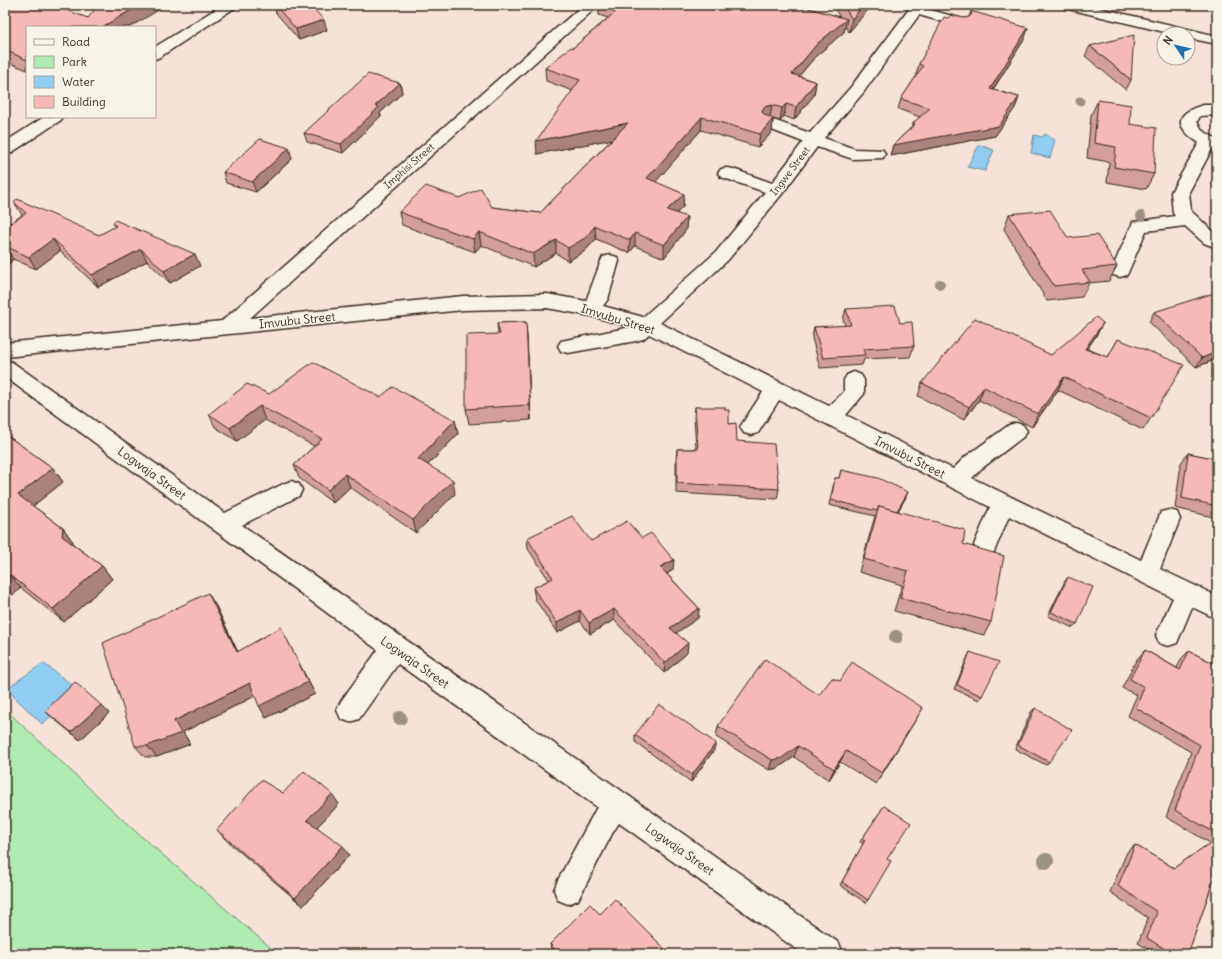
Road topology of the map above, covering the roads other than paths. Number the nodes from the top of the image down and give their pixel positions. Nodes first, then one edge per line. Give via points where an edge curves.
1 (232, 5) edge
2 (592, 5) edge
3 (1069, 5) edge
4 (914, 7) edge
5 (961, 23) edge
6 (1217, 40) edge
7 (156, 53) edge
8 (1217, 110) edge
9 (53, 118) edge
10 (770, 124) edge
11 (814, 139) junction
12 (1212, 143) edge
13 (5, 149) edge
14 (877, 154) dead end
15 (727, 172) dead end
16 (776, 190) junction
17 (1189, 220) junction
18 (1214, 240) edge
19 (610, 261) dead end
20 (1120, 271) dead end
21 (590, 308) junction
22 (648, 325) junction
23 (226, 328) junction
24 (568, 346) dead end
25 (5, 350) edge
26 (5, 367) edge
27 (854, 380) dead end
28 (774, 390) junction
29 (831, 417) junction
30 (751, 427) dead end
31 (1016, 431) dead end
32 (956, 480) junction
33 (291, 490) dead end
34 (1003, 502) junction
35 (1169, 519) dead end
36 (225, 525) junction
37 (986, 545) dead end
38 (1147, 573) junction
39 (1187, 592) junction
40 (1217, 608) edge
41 (1168, 635) dead end
42 (395, 647) junction
43 (350, 710) dead end
44 (616, 804) junction
45 (568, 890) dead end
46 (828, 954) edge

1 - 7 street
2 - 23 street, Imphisi Street
3 - 6 street
4 - 5 street
4 - 11 street, Ingwe Street via 857,90
8 - 12 street via 1197,112 1188,120 1192,132
9 - 13 street
10 - 11 street
11 - 14 street via 853,154
11 - 16 street, Ingwe Street
12 - 17 street via 1180,192 1182,213
15 - 16 street
16 - 22 street, Ingwe Street via 722,256
17 - 18 street
17 - 20 street via 1139,226
19 - 21 street via 598,299
21 - 22 street, Imvubu Street
21 - 23 street, Imvubu Street via 547,301 463,303
22 - 24 street, Ingwe Street via 636,334
22 - 28 street, Imvubu Street
23 - 25 street, Imvubu Street
26 - 36 street, Logwaja Street
27 - 29 street via 854,394
28 - 29 street, Imvubu Street
28 - 30 street
29 - 32 street, Imvubu Street
31 - 32 street via 973,463
32 - 34 street, Imvubu Street
33 - 36 street via 241,514
34 - 37 street
34 - 38 street, Imvubu Street
35 - 38 street
36 - 42 street, Logwaja Street
38 - 39 street, Imvubu Street
39 - 40 street, Imvubu Street
39 - 41 street
42 - 43 street
42 - 44 street, Logwaja Street
44 - 45 street via 603,822
44 - 46 street, Logwaja Street

